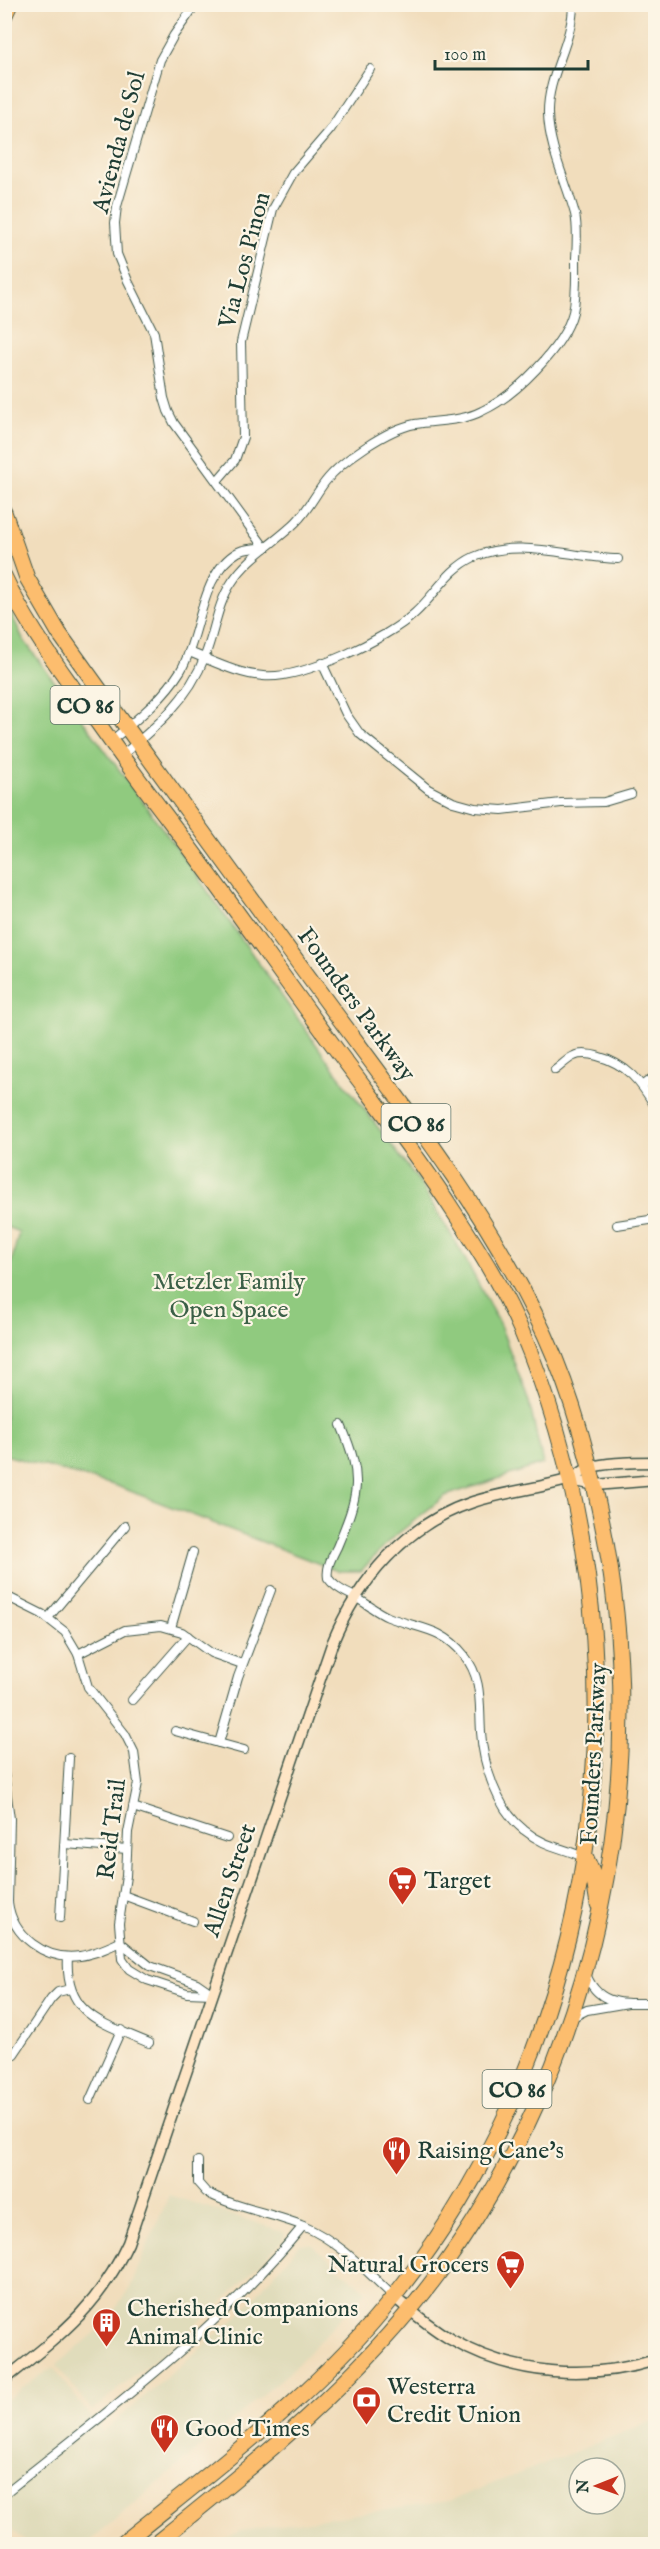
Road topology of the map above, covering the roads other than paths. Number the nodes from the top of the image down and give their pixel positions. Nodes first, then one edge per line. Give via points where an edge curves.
1 (10, 4) edge
2 (196, 4) edge
3 (573, 4) edge
4 (4, 17) edge
5 (370, 69) dead end
6 (217, 481) junction
7 (4, 512) edge
8 (266, 548) junction
9 (618, 559) dead end
10 (4, 576) edge
11 (189, 652) junction
12 (204, 658) junction
13 (322, 663) junction
14 (127, 728) junction
15 (110, 742) junction
16 (137, 742) junction
17 (121, 756) junction
18 (631, 794) dead end
19 (555, 1070) dead end
20 (656, 1075) edge
21 (643, 1085) junction
22 (656, 1108) edge
23 (656, 1220) edge
24 (617, 1225) dead end
25 (341, 1425) dead end
26 (656, 1462) edge
27 (590, 1467) junction
28 (571, 1480) junction
29 (656, 1480) edge
30 (595, 1485) junction
31 (125, 1526) dead end
32 (193, 1552) dead end
33 (271, 1590) dead end
34 (4, 1595) edge
35 (355, 1597) junction
36 (48, 1618) junction
37 (171, 1628) junction
38 (188, 1636) junction
39 (78, 1654) junction
40 (242, 1664) junction
41 (132, 1700) dead end
42 (175, 1731) dead end
43 (219, 1743) junction
44 (244, 1750) dead end
45 (69, 1758) dead end
46 (4, 1773) edge
47 (133, 1807) junction
48 (7, 1832) edge
49 (227, 1838) dead end
50 (65, 1844) junction
51 (127, 1850) junction
52 (586, 1858) junction
53 (123, 1895) junction
54 (599, 1916) junction
55 (60, 1918) dead end
56 (193, 1921) dead end
57 (120, 1942) junction
58 (68, 1957) junction
59 (585, 1970) junction
60 (69, 1989) junction
61 (213, 1994) junction
62 (629, 2003) junction
63 (656, 2003) edge
64 (571, 2018) junction
65 (121, 2031) junction
66 (149, 2043) dead end
67 (14, 2054) dead end
68 (90, 2100) dead end
69 (198, 2161) dead end
70 (303, 2226) junction
71 (394, 2297) junction
72 (410, 2310) junction
73 (656, 2360) edge
74 (4, 2380) edge
75 (4, 2494) edge
76 (4, 2540) edge
77 (12, 2544) edge
78 (122, 2544) edge
79 (154, 2544) edge

1 - 4 highway
2 - 6 street, Avienda de Sol via 160,60 117,206 115,236 121,266 154,333 168,411
3 - 8 street via 548,110 550,136 577,228 575,300 566,331 544,361 502,400 484,411 459,419 403,427 355,456 325,482 298,520
5 - 6 street, Via Los Pinon via 336,123 293,173 273,209 241,342 243,437 235,460
6 - 8 street, Avienda de Sol
7 - 14 highway, Founders Parkway / CO 86 via 19,559 48,617
8 - 11 street via 244,550 224,565 204,603
8 - 12 street via 240,571 226,591
9 - 13 street via 515,549 474,557 453,571 406,622
10 - 15 highway, Founders Parkway / CO 86 via 31,627
11 - 12 street
11 - 14 street via 170,687
12 - 13 street via 263,676 286,675
12 - 16 street via 181,700
13 - 18 street via 360,734 428,789 453,802 502,810 604,802
14 - 15 street
14 - 16 highway, Founders Parkway / CO 86
15 - 17 highway, Founders Parkway / CO 86
16 - 17 street
16 - 27 highway, Founders Parkway / CO 86 via 448,1168 490,1232 550,1348
17 - 28 highway, Founders Parkway / CO 86 via 428,1175 487,1264 519,1325 543,1385
19 - 21 street via 575,1054 592,1054 628,1069
20 - 21 street
21 - 22 street
23 - 24 street
25 - 35 street via 355,1460 357,1490 327,1575 336,1587
26 - 27 street
27 - 28 street
27 - 30 highway, Founders Parkway / CO 86
28 - 30 street
28 - 35 street, Allen Street via 474,1502 444,1515 389,1554
28 - 52 highway, Founders Parkway / CO 86 via 596,1655 595,1767
29 - 30 street
30 - 54 highway, Founders Parkway / CO 86 via 619,1623 621,1689 615,1819
31 - 36 street
32 - 37 street
33 - 40 street
34 - 36 street, Reid Trail
35 - 52 street via 387,1617 442,1634 465,1656 479,1683 483,1748 490,1778 501,1801 514,1821 530,1835
35 - 61 street, Allen Street via 332,1644
36 - 39 street, Reid Trail via 65,1632
37 - 38 street
37 - 39 street via 132,1629
38 - 40 street via 211,1653
38 - 41 street
39 - 47 street, Reid Trail via 88,1687 125,1734 134,1752 138,1776
40 - 43 street
42 - 43 street
43 - 44 street
45 - 50 street
46 - 48 street via 9,1807
47 - 49 street
47 - 51 street, Reid Trail
48 - 58 street via 7,1895 12,1919 36,1947
50 - 51 street
50 - 55 street
51 - 53 street, Reid Trail
52 - 54 highway via 593,1874
52 - 71 highway, Founders Parkway / CO 86 via 560,1973 513,2099 462,2196
53 - 56 street
53 - 57 street, Reid Trail
54 - 59 highway, Founders Parkway / CO 86
57 - 58 street via 92,1954
57 - 61 street via 150,1966 197,1983
57 - 61 street, Reid Trail via 123,1959 141,1977 187,1993
58 - 60 street
59 - 62 street via 596,1993
59 - 64 highway, Founders Parkway / CO 86
60 - 65 street via 85,2012
60 - 67 street via 51,1999
61 - 74 street, Allen Street via 116,2270 67,2330
62 - 63 street
62 - 64 street via 587,2010
64 - 72 highway, Founders Parkway / CO 86 via 542,2094 507,2164 462,2239
65 - 66 street
65 - 68 street
69 - 70 street via 198,2183 206,2192
70 - 71 street via 347,2253
70 - 75 street via 249,2288 203,2331
71 - 72 street
71 - 78 highway, Founders Parkway / CO 86 via 295,2400
72 - 73 street via 475,2352 542,2370 594,2373
72 - 79 highway, Founders Parkway / CO 86 via 372,2355 309,2417
76 - 77 street

